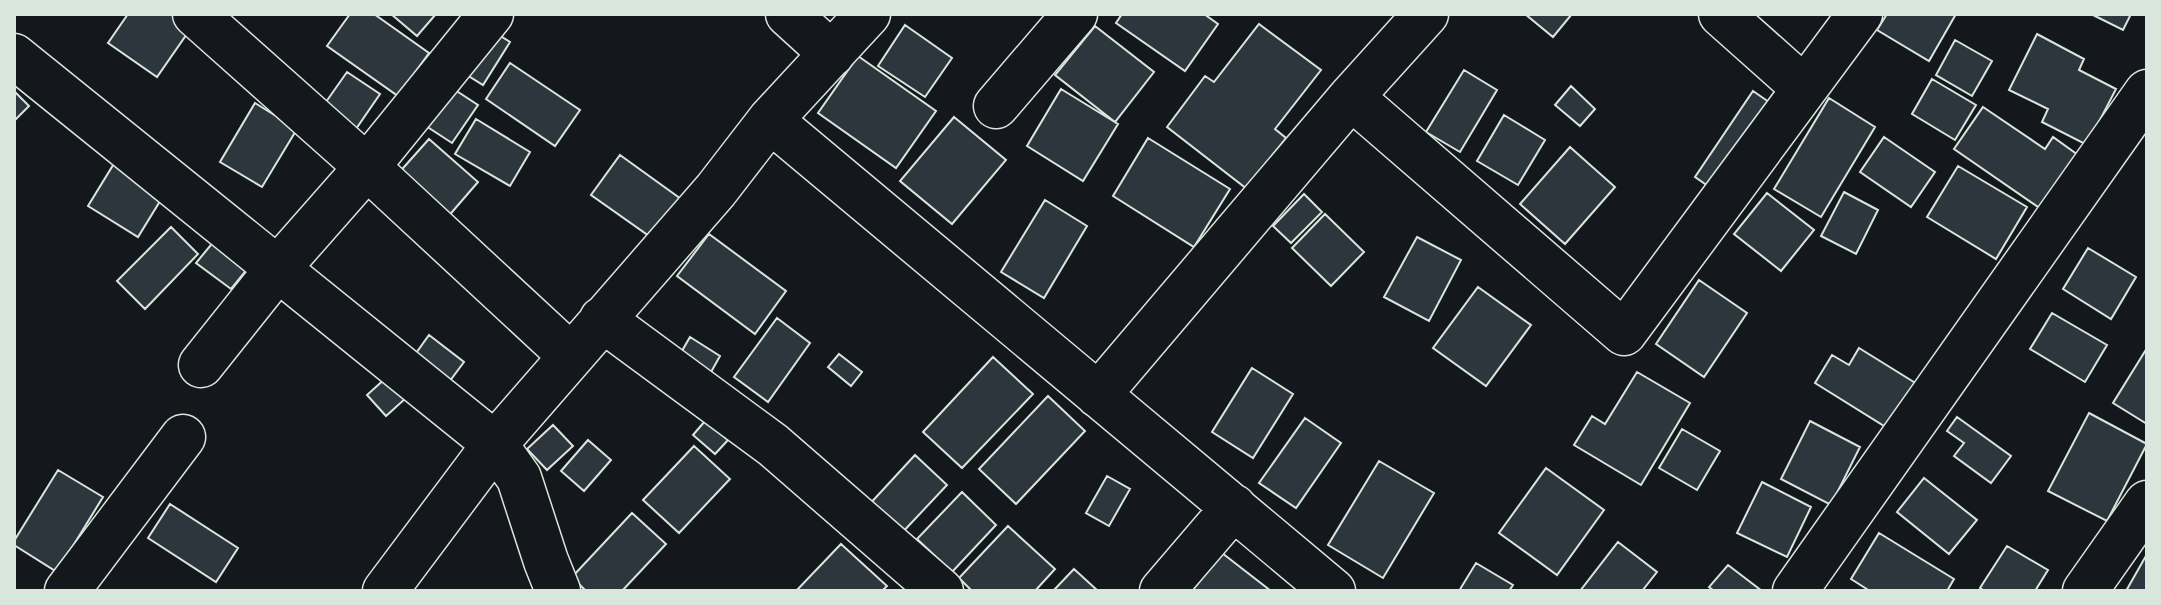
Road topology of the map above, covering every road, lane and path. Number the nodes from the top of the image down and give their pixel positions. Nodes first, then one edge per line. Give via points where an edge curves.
1 (195, 14) edge
2 (491, 14) edge
3 (788, 14) edge
4 (868, 14) edge
5 (1075, 14) edge
6 (1426, 14) edge
7 (1721, 14) edge
8 (1860, 14) edge
9 (832, 54) junction
10 (14, 56) edge
11 (1804, 88) junction
12 (2147, 92) edge
13 (1351, 97) junction
14 (996, 106) dead end
15 (770, 120) junction
16 (2132, 140) edge
17 (367, 167) junction
18 (279, 267) junction
19 (602, 319) junction
20 (571, 356) junction
21 (201, 365) dead end
22 (1098, 395) junction
23 (183, 437) dead end
24 (495, 444) junction
25 (2147, 503) edge
26 (1234, 507) junction
27 (67, 591) edge
28 (385, 591) edge
29 (558, 591) edge
30 (941, 591) edge
31 (1162, 591) edge
32 (1333, 591) edge
33 (1795, 591) edge
34 (2085, 591) edge

1 - 17 street
2 - 17 street
3 - 9 street
4 - 9 street
5 - 14 street
6 - 13 street
7 - 11 street
8 - 11 street
9 - 15 street
10 - 18 street
11 - 13 street via 1624,333
12 - 16 street
13 - 22 street
15 - 19 street
15 - 22 street
16 - 33 street
17 - 18 street
17 - 20 street
18 - 21 street
18 - 24 street
19 - 20 street
19 - 30 street via 773,445
20 - 24 street
22 - 26 street
23 - 27 street
24 - 28 street
24 - 29 street via 519,478
25 - 34 street
26 - 31 street
26 - 32 street

